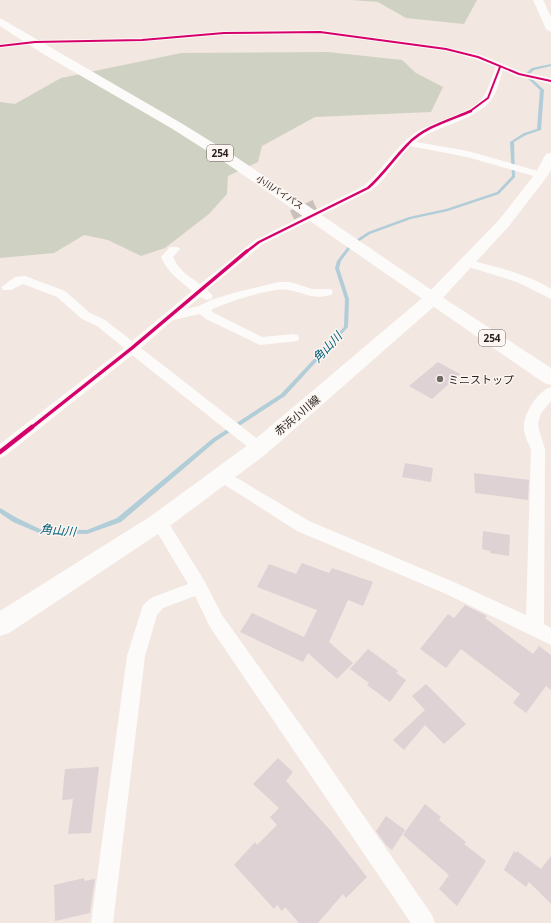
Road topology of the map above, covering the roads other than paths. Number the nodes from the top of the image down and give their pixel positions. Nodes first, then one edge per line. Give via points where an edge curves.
1 (538, 0) edge
2 (0, 21) edge
3 (551, 29) edge
4 (33, 42) junction
5 (0, 46) edge
6 (500, 67) junction
7 (551, 81) edge
8 (408, 143) junction
9 (551, 157) edge
10 (541, 175) junction
11 (316, 208) junction
12 (292, 215) tunnel mouth
13 (259, 242) junction
14 (174, 249) dead end
15 (466, 263) junction
16 (7, 287) dead end
17 (200, 290) junction
18 (327, 292) dead end
19 (551, 295) edge
20 (433, 298) junction
21 (216, 303) junction
22 (203, 309) junction
23 (169, 317) junction
24 (293, 338) dead end
25 (132, 348) junction
26 (551, 388) edge
27 (252, 442) junction
28 (0, 452) edge
29 (222, 476) junction
30 (160, 522) junction
31 (199, 587) junction
32 (0, 625) edge
33 (535, 628) junction
34 (551, 637) edge
35 (102, 923) edge
36 (424, 923) edge

1 - 3 main road
2 - 4 highway, 小川バイパス / 254
4 - 5 street
4 - 6 street via 142,40 232,33 320,32 446,49 478,57
4 - 11 highway, 小川バイパス / 254
6 - 7 street
6 - 8 street via 488,98 472,111 429,129
8 - 10 street via 443,148
8 - 11 street via 368,188 359,188
9 - 10 main road, 赤浜小川線
10 - 15 main road, 赤浜小川線 via 504,223
11 - 13 street
11 - 20 highway, 小川バイパス / 254
12 - 13 street via 266,230
13 - 17 street
14 - 17 street via 167,257 169,263
15 - 19 street via 528,281
15 - 20 main road, 赤浜小川線
16 - 25 street via 19,280 26,280 62,294 86,316 100,323
17 - 21 street
17 - 23 street
18 - 21 street via 312,293 290,286 279,286
20 - 26 highway, 小川バイパス / 254
20 - 27 main road, 赤浜小川線
21 - 22 street
22 - 23 street
22 - 24 street via 210,316 260,341
23 - 25 street
25 - 27 street
25 - 28 street
26 - 33 street via 532,416 531,428 538,449
27 - 29 main road, 赤浜小川線
29 - 30 main road, 赤浜小川線
29 - 33 street via 303,526 450,588
30 - 31 street
30 - 32 main road, 赤浜小川線
31 - 35 street via 157,603 149,611 136,656
31 - 36 street via 216,621
33 - 34 street

